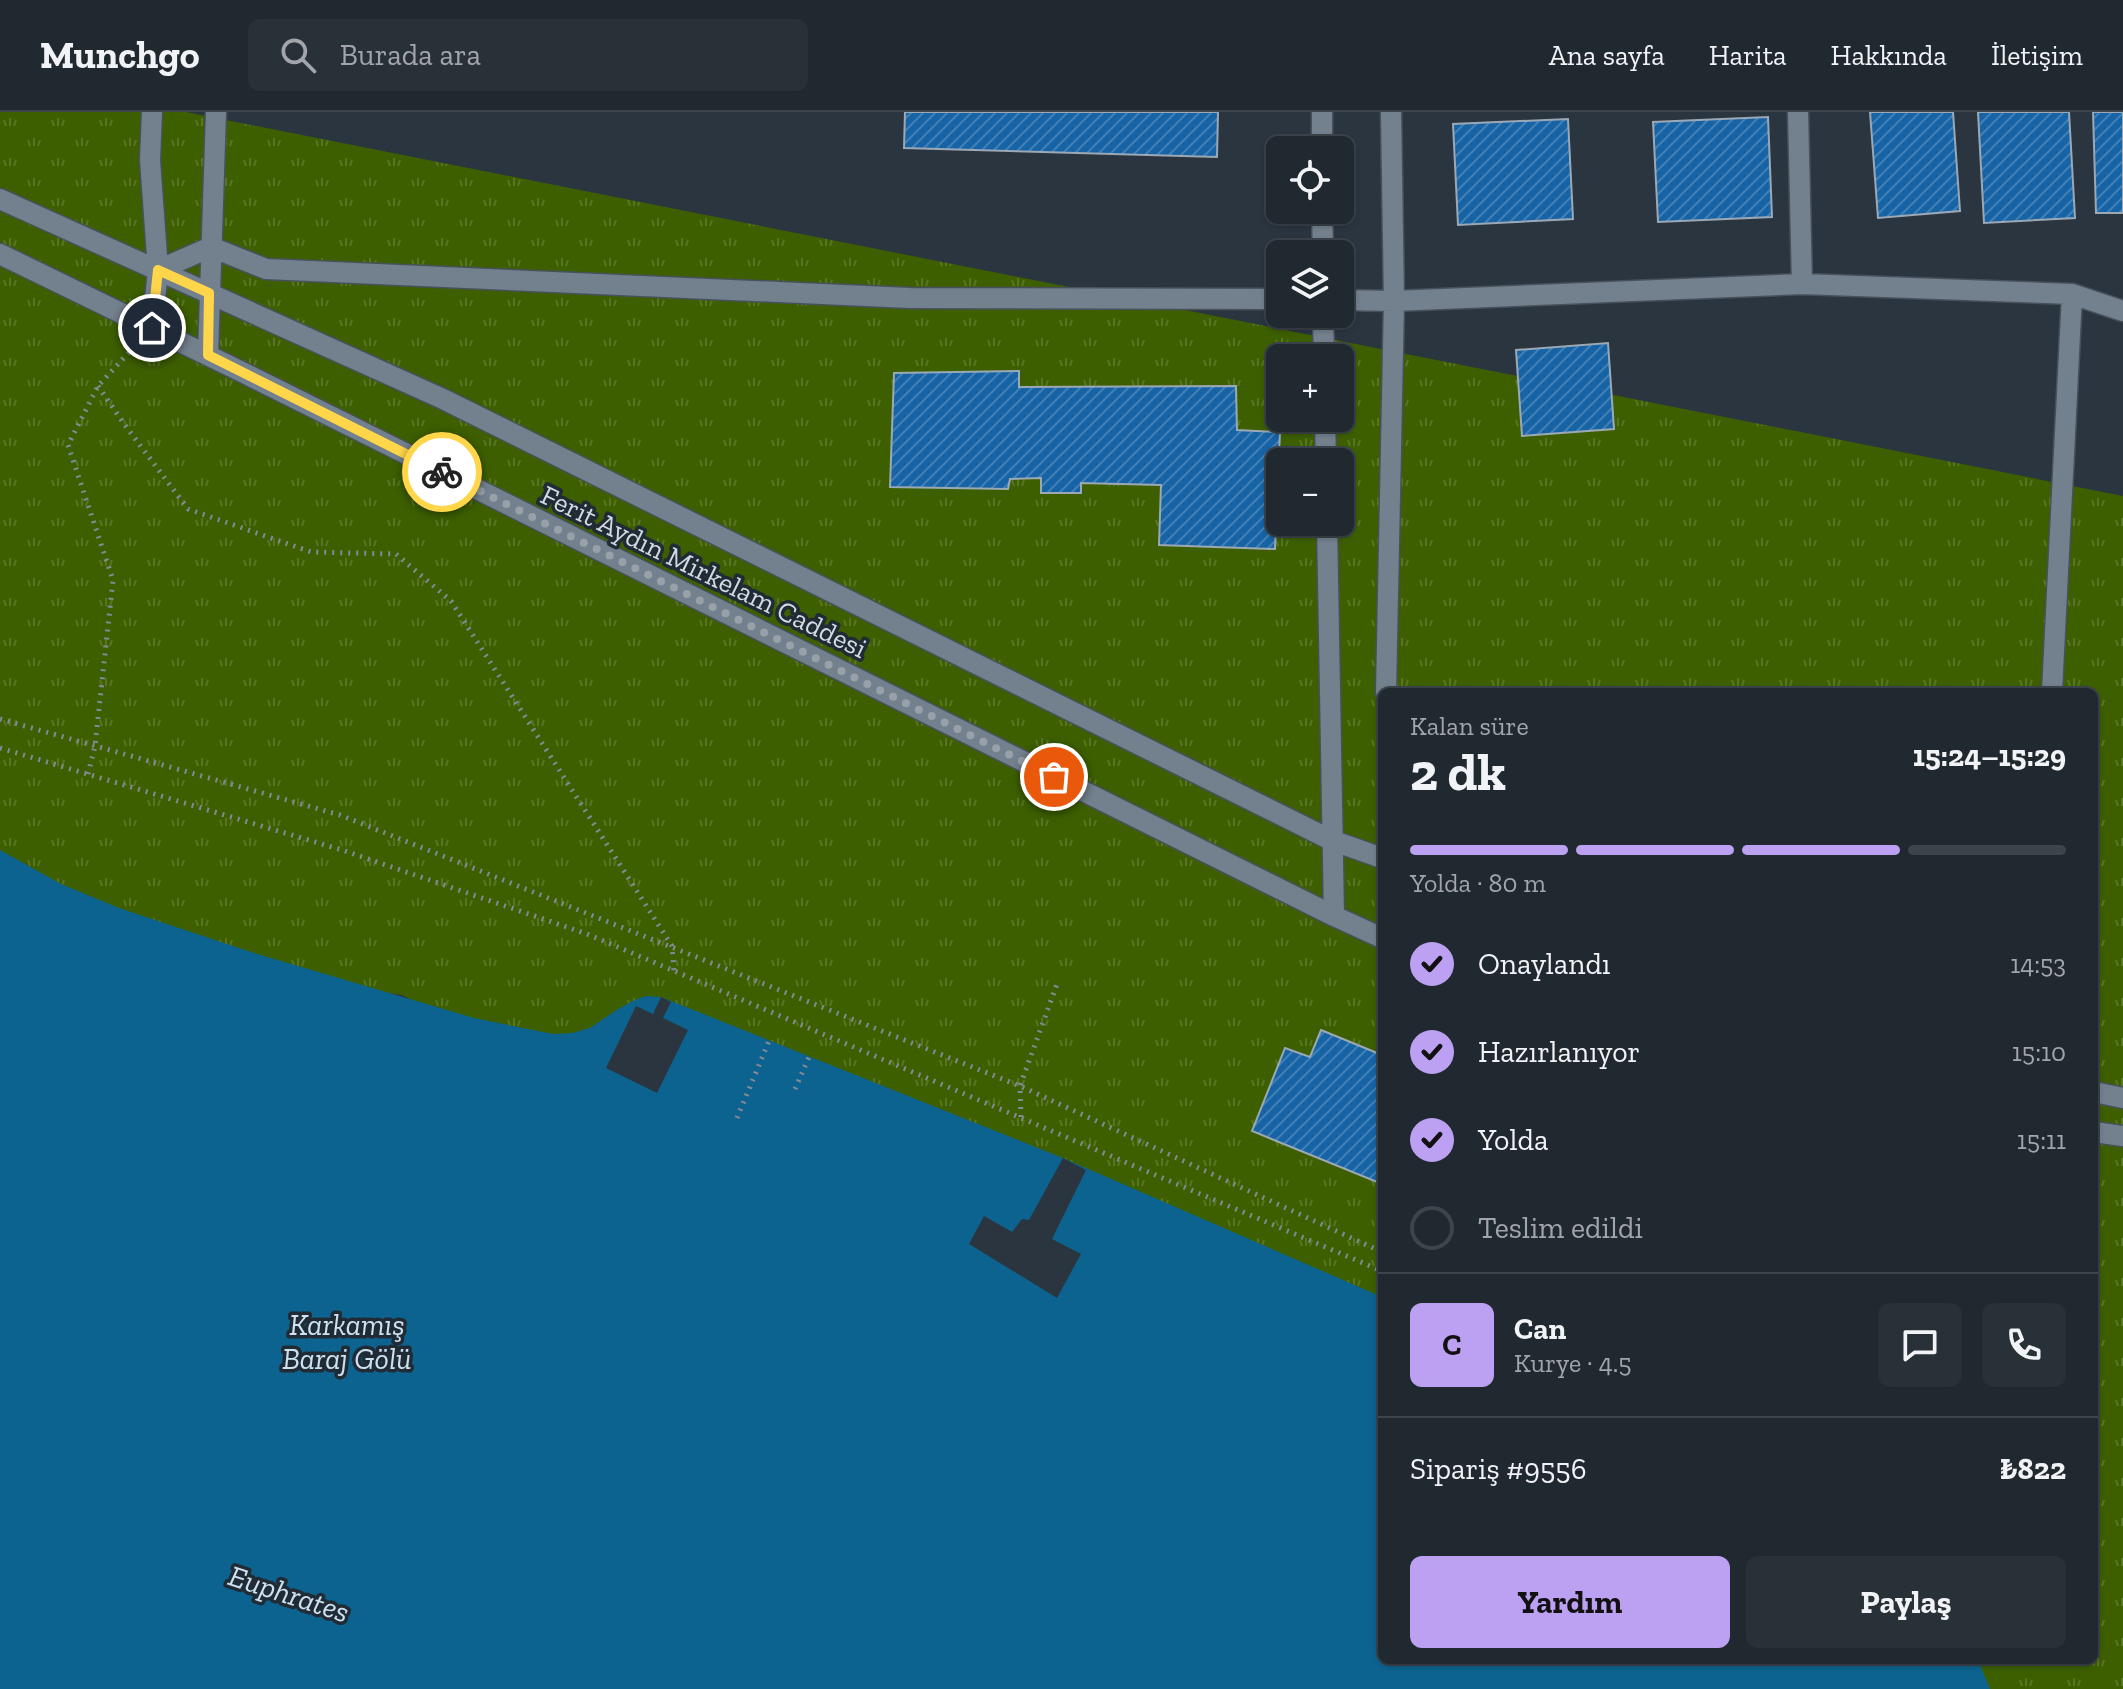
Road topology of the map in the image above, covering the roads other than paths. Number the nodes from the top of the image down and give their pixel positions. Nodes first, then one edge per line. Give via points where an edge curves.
1 (152, 112) edge
2 (216, 112) edge
3 (1322, 112) edge
4 (1391, 112) edge
5 (1798, 112) edge
6 (1322, 136) edge
7 (0, 199) edge
8 (211, 247) junction
9 (0, 254) edge
10 (158, 270) junction
11 (1802, 284) junction
12 (209, 293) junction
13 (2072, 294) junction
14 (1266, 299) edge
15 (1354, 300) edge
16 (1394, 301) junction
17 (2123, 311) edge
18 (152, 328) junction
19 (208, 355) junction
20 (1327, 536) edge
21 (1386, 688) edge
22 (2052, 688) edge
23 (1331, 840) junction
24 (1378, 857) edge
25 (1334, 916) junction
26 (1378, 936) edge
27 (2098, 1093) edge
28 (2123, 1098) edge
29 (2098, 1133) edge
30 (2123, 1136) edge

1 - 10 street
2 - 8 street
3 - 6 street
4 - 16 street
5 - 11 street
7 - 10 street, Ferit Aydın Mirkelam Caddesi
8 - 10 street
8 - 12 street
8 - 14 street via 266,269 910,298
9 - 18 street, Ferit Aydın Mirkelam Caddesi
10 - 12 street, Ferit Aydın Mirkelam Caddesi
10 - 18 street
11 - 13 street
11 - 16 street
12 - 19 street
12 - 23 street, Ferit Aydın Mirkelam Caddesi via 443,399
13 - 17 street
13 - 22 street
15 - 16 street
16 - 21 street
18 - 19 street, Ferit Aydın Mirkelam Caddesi
19 - 25 street, Ferit Aydın Mirkelam Caddesi
20 - 23 street
23 - 24 street, Ferit Aydın Mirkelam Caddesi
23 - 25 street
25 - 26 street, Ferit Aydın Mirkelam Caddesi
27 - 28 street
29 - 30 street

